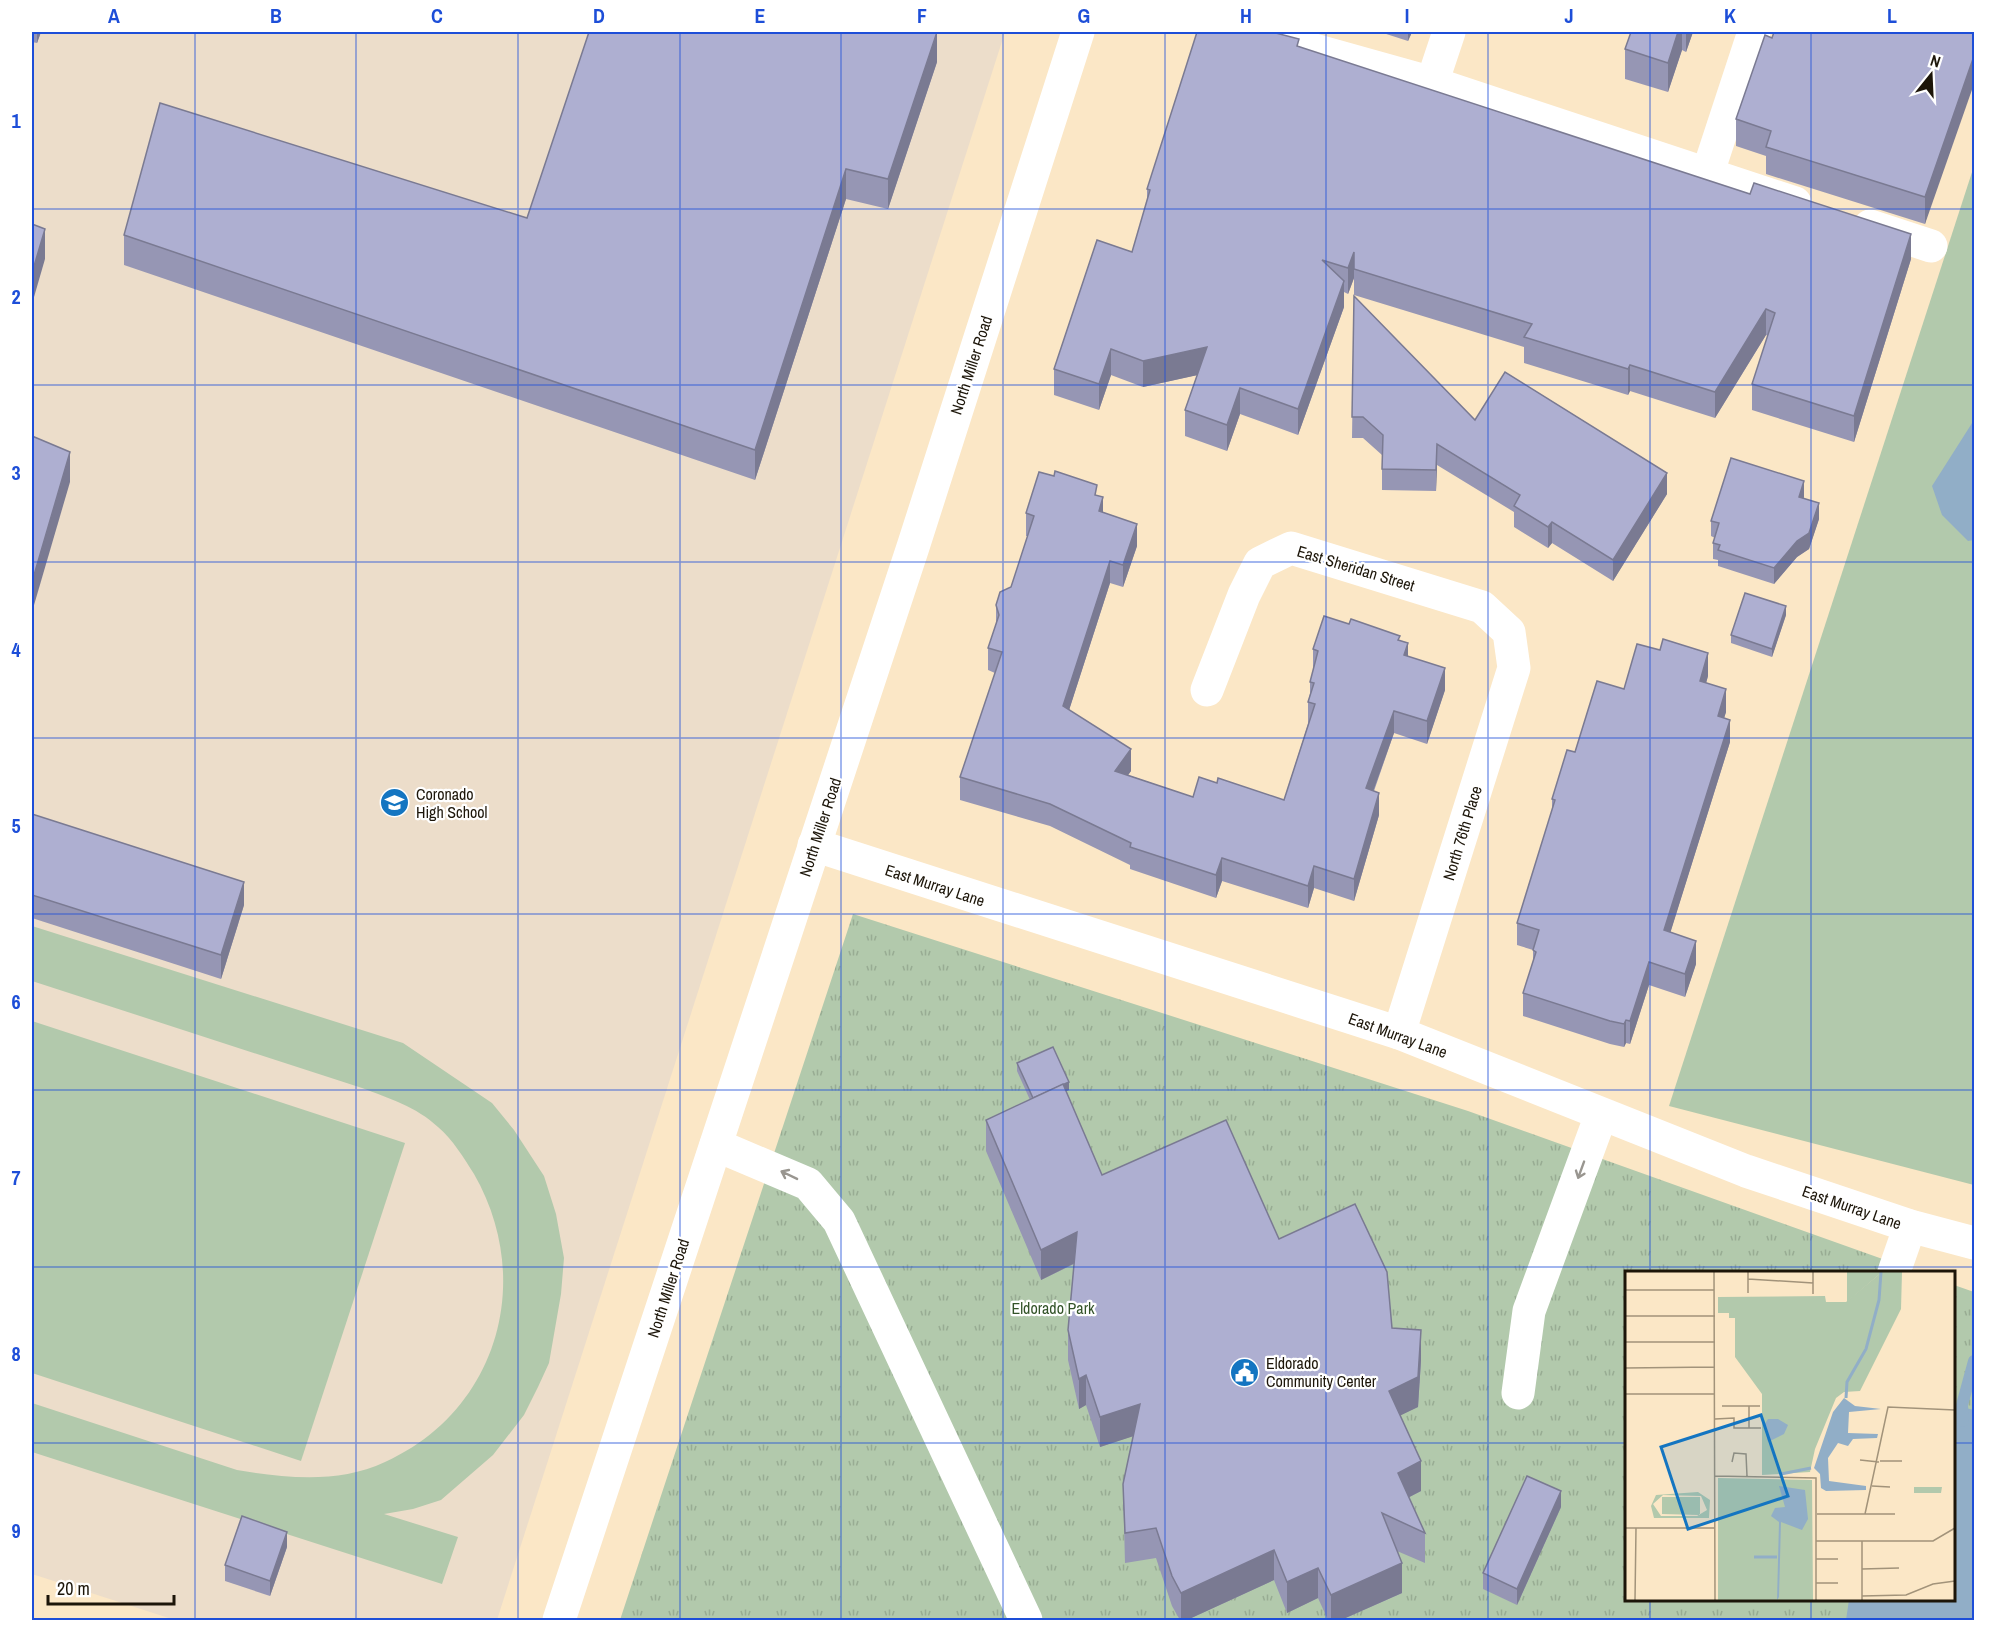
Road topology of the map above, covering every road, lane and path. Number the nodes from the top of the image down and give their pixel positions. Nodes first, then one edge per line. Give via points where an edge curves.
1 (1078, 32) edge
2 (1250, 32) edge
3 (1449, 32) edge
4 (1754, 32) edge
5 (1432, 83) junction
6 (1707, 175) junction
7 (1931, 246) dead end
8 (1509, 632) joint
9 (1207, 690) dead end
10 (814, 845) junction
11 (1399, 1033) junction
12 (1601, 1115) junction
13 (716, 1145) junction
14 (1910, 1226) junction
15 (1974, 1243) edge
16 (1894, 1271) edge
17 (1518, 1393) dead end
18 (559, 1620) edge
19 (1026, 1620) edge

1 - 10 street, North Miller Road
2 - 5 street
3 - 5 street
4 - 6 street
5 - 6 street
6 - 7 street
8 - 9 street, East Sheridan Street via 1482,606 1291,548 1260,563
8 - 11 street, North 76th Place via 1514,668
10 - 11 street, East Murray Lane
10 - 13 street, North Miller Road
11 - 12 street, East Murray Lane
12 - 14 street, East Murray Lane via 1746,1171
12 -> 17 street via 1529,1311
13 - 18 street, North Miller Road
19 -> 13 street via 832,1213 808,1184
14 - 15 street, East Murray Lane
14 - 16 street

